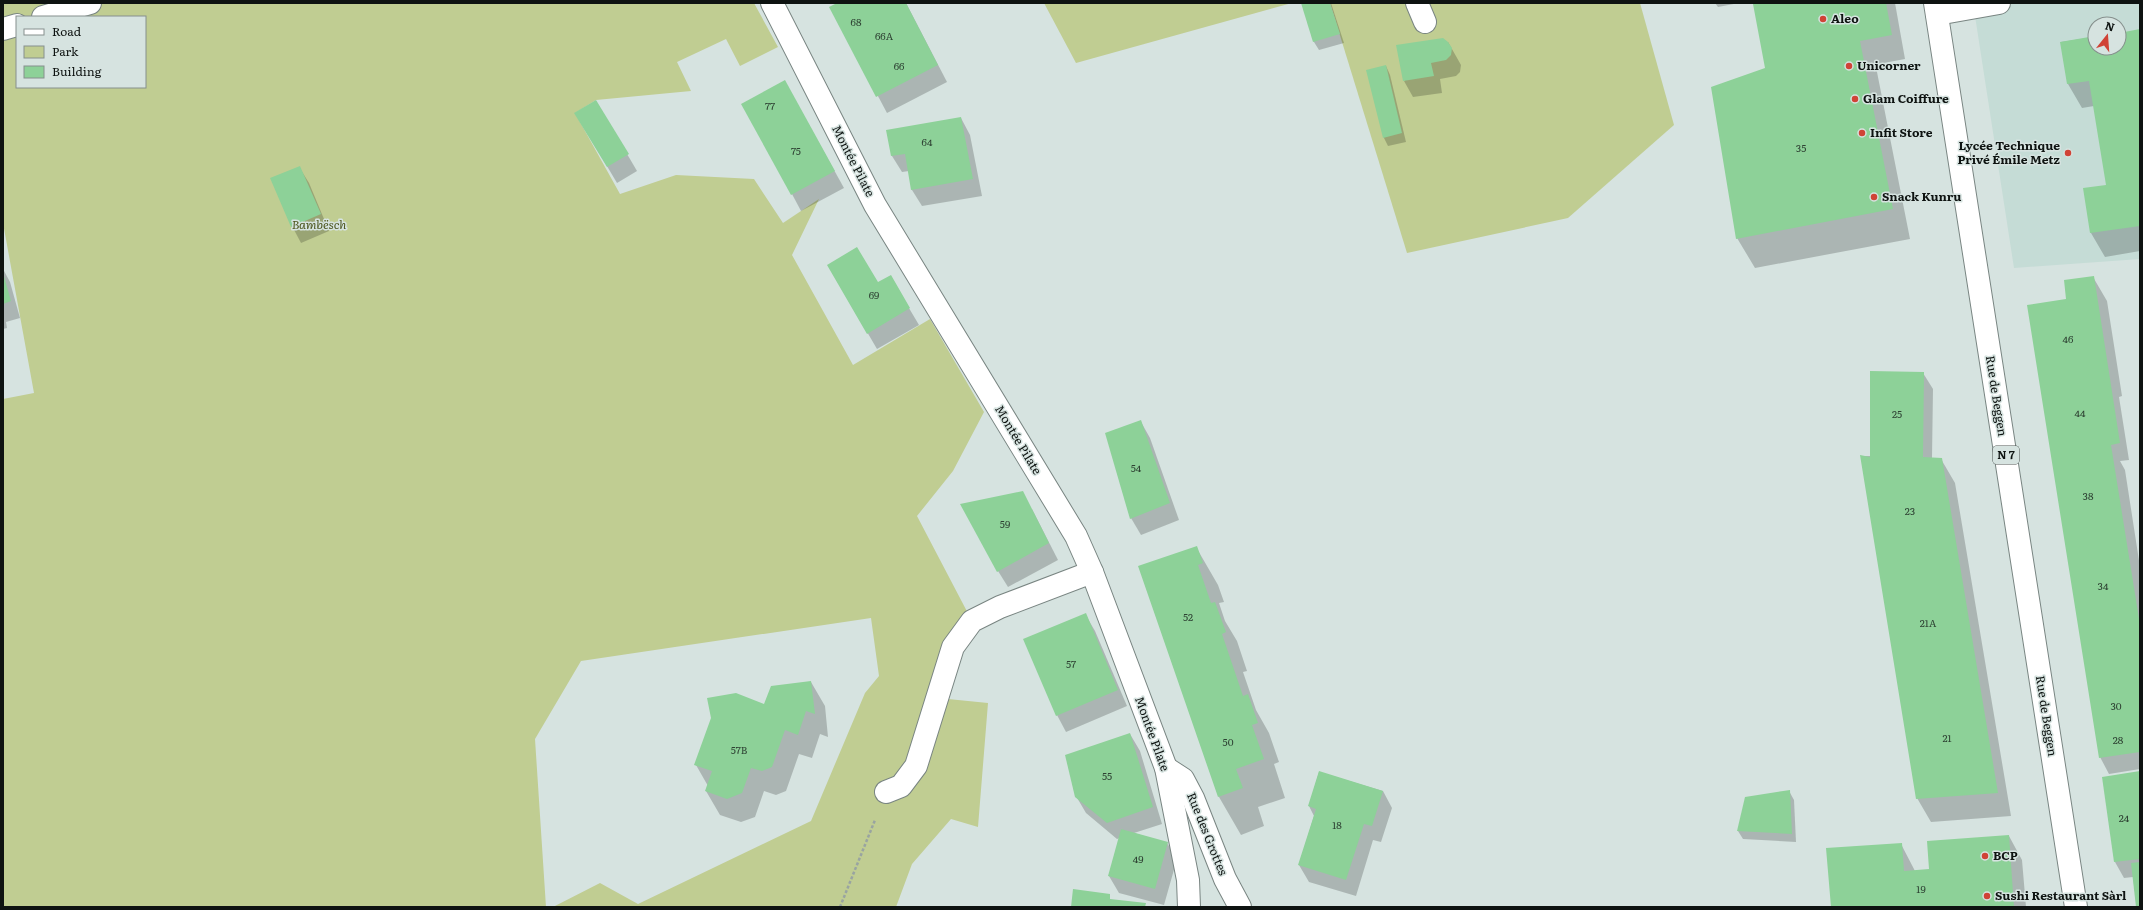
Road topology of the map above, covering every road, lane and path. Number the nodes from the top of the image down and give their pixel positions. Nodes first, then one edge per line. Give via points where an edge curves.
1 (90, 3) edge
2 (772, 3) edge
3 (1999, 3) edge
4 (1936, 8) edge
5 (46, 16) edge
6 (16, 25) edge
7 (3, 29) edge
8 (1092, 572) junction
9 (1166, 768) junction
10 (886, 792) joint
11 (840, 907) edge
12 (1189, 907) edge
13 (1240, 907) edge
14 (2076, 907) edge

1 - 5 street
2 - 8 street, Montée Pilate via 875,205 1076,536
3 - 4 street
4 - 14 street, Rue de Beggen / N 7
6 - 7 street
8 - 9 street, Montée Pilate
8 - 10 street via 1000,606 972,621 953,647 916,766 901,786
9 - 12 street, Montée Pilate via 1188,880
9 - 13 street, Rue des Grottes via 1183,779 1225,879
10 - 11 path

